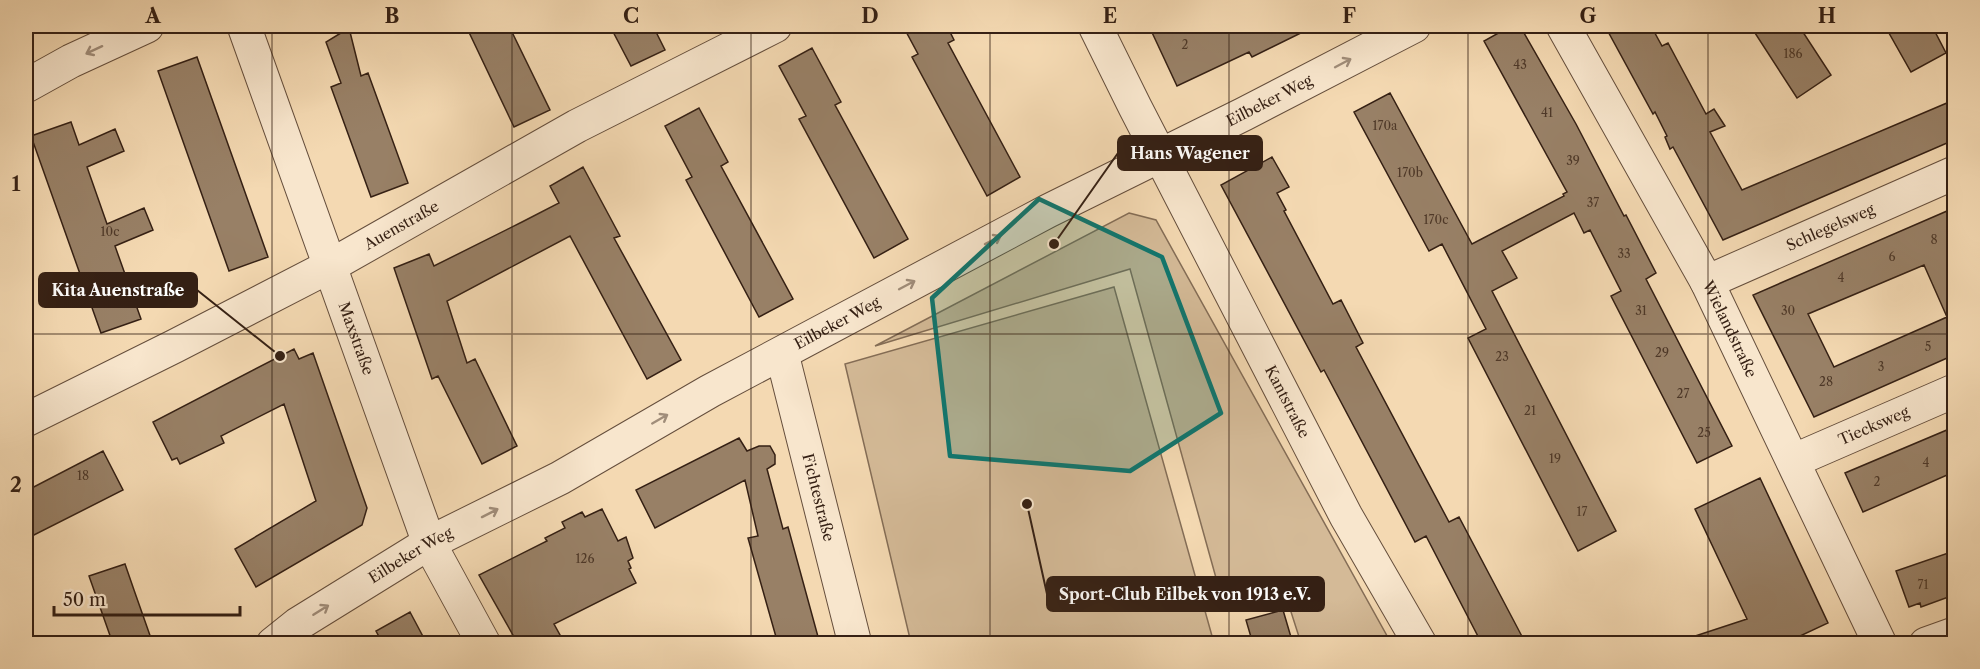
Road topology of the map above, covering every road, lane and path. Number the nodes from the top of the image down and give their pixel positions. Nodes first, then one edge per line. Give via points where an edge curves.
1 (147, 26) edge
2 (244, 26) edge
3 (775, 26) edge
4 (1095, 26) edge
5 (1414, 26) edge
6 (1563, 26) edge
7 (26, 86) edge
8 (1161, 157) junction
9 (1954, 173) edge
10 (330, 266) junction
11 (1707, 282) junction
12 (782, 354) junction
13 (1954, 391) edge
14 (26, 420) edge
15 (1793, 461) junction
16 (429, 543) junction
17 (1954, 634) edge
18 (273, 644) edge
19 (484, 644) edge
20 (855, 644) edge
21 (1420, 644) edge
22 (1880, 644) edge
23 (1926, 644) edge

1 -> 7 street
2 - 10 street, Maxstraße
3 - 10 street, Auenstraße via 577,126
4 - 8 street, Kantstraße
8 -> 5 street, Eilbeker Weg
6 - 11 street, Wielandstraße
12 -> 8 street, Eilbeker Weg via 990,241
8 - 21 street, Kantstraße via 1346,516
9 - 11 street, Schlegelsweg
10 - 14 street, Auenstraße
10 - 16 street, Maxstraße
11 - 15 street, Wielandstraße
16 -> 12 street, Eilbeker Weg via 560,478
12 - 20 street, Fichtestraße
13 - 15 street, Tiecksweg
15 - 22 street, Wielandstraße
18 -> 16 street, Eilbeker Weg via 298,624
16 - 19 street, Maxstraße
17 - 23 street

